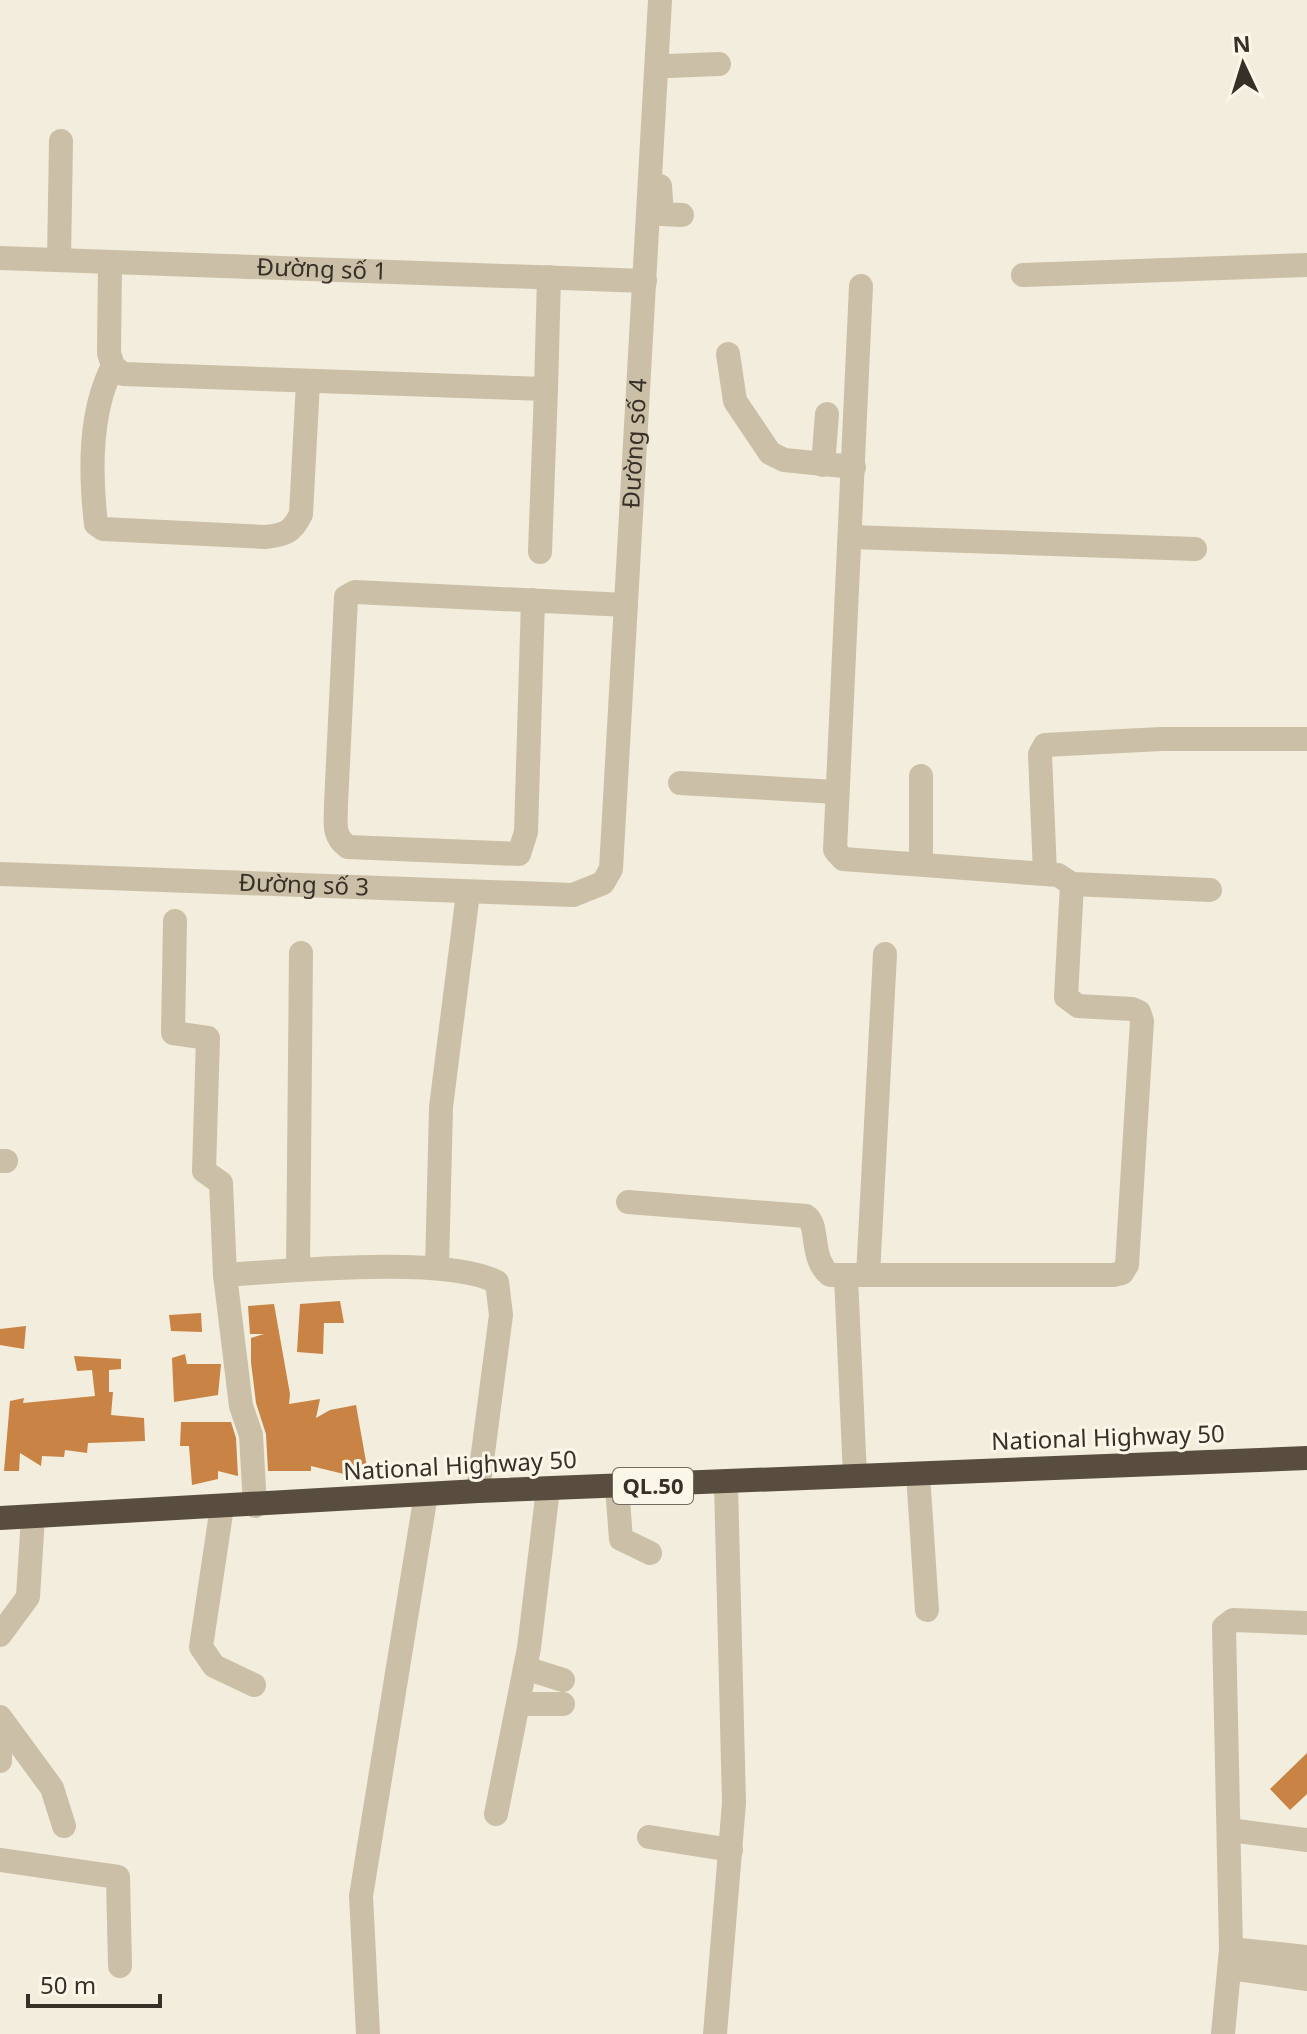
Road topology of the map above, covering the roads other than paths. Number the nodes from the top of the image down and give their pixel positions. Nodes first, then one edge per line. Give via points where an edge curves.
1 (660, 0) edge
2 (671, 0) edge
3 (719, 64) dead end
4 (668, 66) junction
5 (61, 141) dead end
6 (682, 215) dead end
7 (0, 258) edge
8 (59, 260) junction
9 (110, 262) junction
10 (1307, 265) edge
11 (1023, 275) dead end
12 (549, 277) junction
13 (645, 281) junction
14 (861, 286) dead end
15 (728, 354) dead end
16 (113, 366) junction
17 (308, 382) junction
18 (546, 389) junction
19 (827, 414) dead end
20 (823, 465) junction
21 (854, 467) junction
22 (851, 537) junction
23 (1195, 549) dead end
24 (540, 552) dead end
25 (533, 600) junction
26 (626, 605) junction
27 (1307, 739) edge
28 (921, 776) dead end
29 (680, 783) dead end
30 (836, 792) junction
31 (921, 864) junction
32 (1045, 873) junction
33 (0, 874) edge
34 (603, 883) joint
35 (1072, 884) junction
36 (1210, 890) dead end
37 (468, 893) junction
38 (175, 921) dead end
39 (301, 953) dead end
40 (885, 954) dead end
41 (628, 1202) dead end
42 (437, 1268) junction
43 (298, 1270) junction
44 (225, 1275) junction
45 (857, 1276) junction
46 (1307, 1458) edge
47 (918, 1474) junction
48 (855, 1476) junction
49 (726, 1483) junction
50 (617, 1487) junction
51 (548, 1489) junction
52 (478, 1491) junction
53 (426, 1494) junction
54 (255, 1506) junction
55 (222, 1507) junction
56 (33, 1517) junction
57 (0, 1518) edge
58 (650, 1553) dead end
59 (927, 1610) dead end
60 (1307, 1623) edge
61 (0, 1635) edge
62 (525, 1668) junction
63 (254, 1685) dead end
64 (519, 1704) junction
65 (0, 1717) edge
66 (0, 1739) edge
67 (0, 1761) edge
68 (496, 1814) dead end
69 (64, 1826) dead end
70 (1229, 1830) junction
71 (649, 1837) dead end
72 (1307, 1840) edge
73 (731, 1850) junction
74 (0, 1860) edge
75 (1307, 1957) edge
76 (1230, 1958) junction
77 (120, 1966) dead end
78 (1307, 1979) edge
79 (368, 2034) edge
80 (715, 2034) edge
81 (1223, 2034) edge

1 - 13 street, Đường số 4
2 - 4 street
3 - 4 street
4 - 6 street via 659,198 662,214
5 - 8 street
7 - 8 street, Đường số 1
8 - 9 street, Đường số 1
9 - 12 street, Đường số 1
9 - 16 street
10 - 11 street
12 - 13 street, Đường số 1
12 - 18 street
13 - 26 street, Đường số 4
14 - 21 street
15 - 20 street via 735,401 770,453
16 - 17 street via 123,374
16 - 17 street via 95,415 94,508 96,524 103,529 284,535 301,514
17 - 18 street
18 - 24 street
19 - 20 street
20 - 21 street
21 - 22 street
22 - 23 street
22 - 30 street
25 - 25 street via 526,832 519,854 348,847 340,842 335,832 346,597 355,592
25 - 26 street
26 - 34 street, Đường số 4 via 611,869
27 - 32 street via 1045,745 1040,754
28 - 31 street
29 - 30 street
30 - 31 street via 837,855
31 - 32 street
32 - 35 street via 1067,877
33 - 37 street, Đường số 3
34 - 37 street, Đường số 3 via 573,895
35 - 36 street
35 - 45 street via 1066,997 1078,1006 1132,1009 1142,1021 1127,1265 1113,1275
37 - 42 street via 442,1095
38 - 44 street via 173,1033 208,1038 204,1171 221,1183
39 - 43 street
40 - 45 street
41 - 45 street via 806,1216 813,1224 814,1246 824,1270
42 - 43 street
42 - 52 street via 489,1278 499,1288 501,1315
43 - 44 street
44 - 54 street via 241,1406 251,1435
45 - 48 street
46 - 47 highway, National Highway 50 / QL.50
47 - 48 highway, National Highway 50 / QL.50
47 - 59 street
48 - 49 highway, National Highway 50 / QL.50
49 - 50 highway, National Highway 50 / QL.50
49 - 73 street
50 - 51 highway, National Highway 50 / QL.50
50 - 58 street via 621,1539
51 - 52 highway, National Highway 50 / QL.50
51 - 62 street
52 - 53 highway, National Highway 50 / QL.50
53 - 54 highway, National Highway 50 / QL.50
53 - 79 street via 361,1896
54 - 55 highway, National Highway 50 / QL.50
55 - 56 highway, National Highway 50 / QL.50
55 - 63 street via 201,1647 214,1666
56 - 57 highway, National Highway 50 / QL.50
56 - 61 street via 28,1597
60 - 70 street via 1233,1620 1224,1627
62 - 64 street
62 - 64 street via 563,1692
64 - 68 street
65 - 69 street via 52,1788
66 - 67 street
70 - 72 street
70 - 76 street
71 - 73 street
73 - 80 street
74 - 77 street via 118,1877
75 - 76 street
76 - 78 street
76 - 81 street

